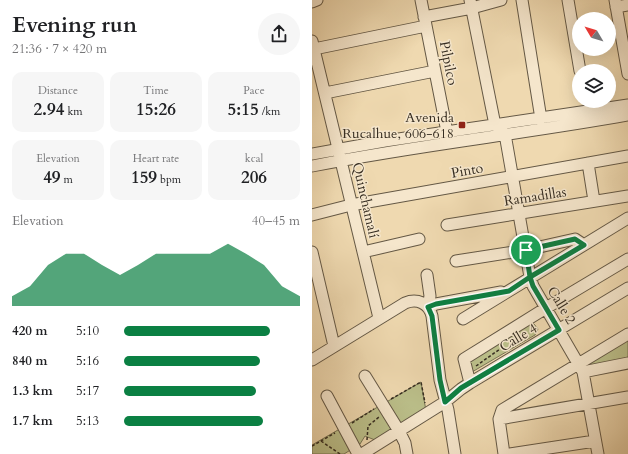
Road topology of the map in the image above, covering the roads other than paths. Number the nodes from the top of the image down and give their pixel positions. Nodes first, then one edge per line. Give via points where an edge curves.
1 (317, 0) edge
2 (421, 0) edge
3 (501, 0) edge
4 (522, 0) edge
5 (568, 0) edge
6 (312, 2) edge
7 (616, 3) edge
8 (471, 4) edge
9 (628, 5) edge
10 (425, 21) junction
11 (313, 45) edge
12 (626, 51) edge
13 (579, 64) edge
14 (435, 71) junction
15 (628, 74) edge
16 (325, 93) junction
17 (616, 105) edge
18 (628, 105) edge
19 (579, 108) edge
20 (628, 115) edge
21 (541, 119) junction
22 (496, 125) junction
23 (447, 132) junction
24 (505, 134) junction
25 (312, 154) edge
26 (339, 155) junction
27 (628, 156) edge
28 (588, 163) junction
29 (312, 166) edge
30 (513, 177) junction
31 (628, 196) edge
32 (594, 201) junction
33 (352, 205) junction
34 (520, 214) junction
35 (312, 215) edge
36 (628, 218) edge
37 (447, 226) dead end
38 (419, 239) dead end
39 (584, 245) junction
40 (526, 250) junction
41 (312, 252) edge
42 (362, 252) junction
43 (628, 259) edge
44 (456, 261) dead end
45 (427, 275) dead end
46 (530, 277) junction
47 (628, 288) edge
48 (509, 291) junction
49 (428, 307) junction
50 (546, 308) junction
51 (379, 318) junction
52 (463, 319) dead end
53 (559, 330) junction
54 (628, 334) edge
55 (334, 346) junction
56 (312, 360) edge
57 (628, 363) edge
58 (581, 368) junction
59 (365, 376) dead end
60 (470, 383) junction
61 (327, 396) dead end
62 (628, 398) edge
63 (445, 402) junction
64 (589, 403) junction
65 (499, 419) junction
66 (399, 431) junction
67 (595, 441) junction
68 (358, 454) edge
69 (362, 454) edge
70 (407, 454) edge
71 (455, 454) edge
72 (504, 454) edge
73 (510, 454) edge
74 (598, 454) edge

1 - 6 street
2 - 10 street, Pilpilco
3 - 8 street
4 - 21 street
5 - 13 street
7 - 9 street
7 - 12 street
8 - 10 street
8 - 22 street
10 - 11 street
10 - 14 street, Pilpilco
11 - 16 street, Quinchamalí
12 - 15 street
14 - 16 street
14 - 23 street, Pilpilco
16 - 26 street, Quinchamalí
17 - 18 street
19 - 21 street
20 - 24 street
21 - 22 street
22 - 23 street
22 - 24 street
23 - 26 street
24 - 26 street
24 - 30 street, Calle 2
25 - 26 street
26 - 29 street
26 - 33 street, Quinchamalí
27 - 28 street, Pinto
28 - 30 street, Pinto
28 - 32 street
30 - 33 street, Pinto
30 - 34 street, Calle 2
31 - 32 street, Ramadillas
32 - 34 street, Ramadillas
33 - 35 street, Pinto
33 - 42 street, Quinchamalí
34 - 37 street, Ramadillas
34 - 40 street, Calle 2
36 - 39 street
38 - 42 street
39 - 40 street via 575,239
39 - 46 street
40 - 44 street
40 - 46 street, Calle 2
41 - 55 street
42 - 51 street, Quinchamalí
43 - 50 street
45 - 49 street via 430,296
46 - 48 street
46 - 50 street, Calle 2
47 - 53 street, Calle 4
48 - 49 street
48 - 52 street
49 - 51 street via 417,301 409,301
49 - 63 street via 432,316
50 - 53 street, Calle 2
50 - 60 street via 464,359
51 - 55 street
53 - 58 street, Calle 2
53 - 60 street, Calle 4
54 - 58 street
55 - 56 street
57 - 58 street
58 - 64 street, Calle 2
58 - 65 street via 502,410
59 - 66 street
60 - 63 street, Calle 4
61 - 68 street
62 - 64 street
63 - 66 street, Calle 4
63 - 71 street
64 - 65 street
64 - 67 street, Calle 2
65 - 72 street
66 - 69 street, Calle 4
66 - 70 street
67 - 73 street
67 - 74 street, Calle 2

